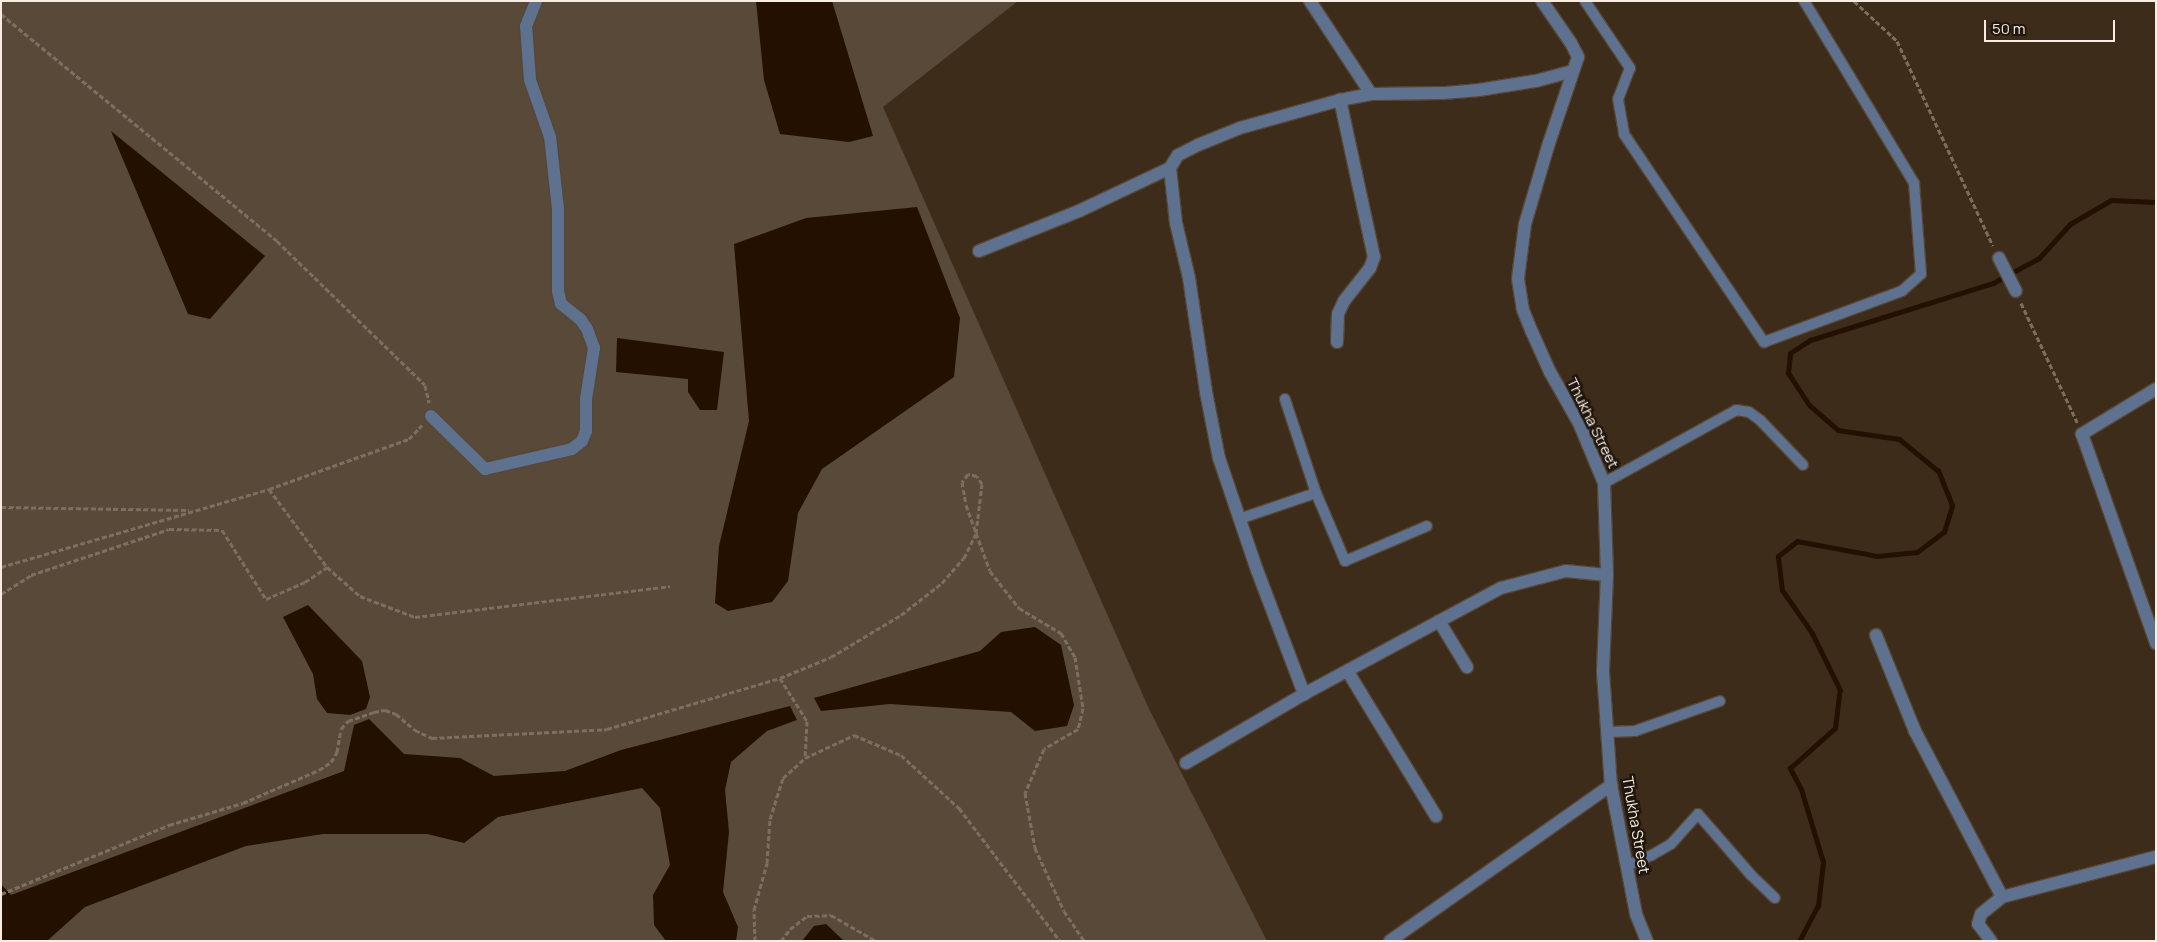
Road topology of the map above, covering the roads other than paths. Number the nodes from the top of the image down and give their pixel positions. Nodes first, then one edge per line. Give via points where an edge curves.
1 (536, 1) edge
2 (1310, 1) edge
3 (1542, 1) edge
4 (1585, 1) edge
5 (1804, 1) edge
6 (1573, 71) junction
7 (1371, 94) junction
8 (1340, 100) junction
9 (1170, 168) junction
10 (979, 250) dead end
11 (1999, 258) road end
12 (2016, 292) road end
13 (1337, 342) dead end
14 (2156, 389) edge
15 (1285, 399) dead end
16 (431, 416) road end
17 (1803, 465) dead end
18 (1604, 483) junction
19 (1316, 493) junction
20 (1239, 519) junction
21 (1426, 526) dead end
22 (1607, 575) junction
23 (1439, 621) junction
24 (1876, 635) dead end
25 (2156, 642) edge
26 (1467, 667) dead end
27 (1348, 672) junction
28 (1304, 694) junction
29 (1720, 701) dead end
30 (1608, 732) junction
31 (1186, 763) dead end
32 (1611, 785) junction
33 (1436, 816) dead end
34 (2156, 857) edge
35 (1626, 866) junction
36 (2002, 897) junction
37 (1775, 898) dead end
38 (1390, 941) edge
39 (1647, 941) edge
40 (1991, 941) edge

1 - 16 street via 526,26 530,80 550,136 558,209 558,291 561,304 581,320 594,348 586,399 586,431 582,441 572,449 485,469
2 - 7 street
3 - 6 street, Thukha Street via 1578,57
4 - 5 lane via 1630,68 1618,99 1624,134 1764,342 1902,291 1921,274 1914,183
6 - 7 street via 1479,90
6 - 18 street, Thukha Street via 1525,224 1518,279 1523,310 1532,332 1579,423
7 - 8 street
8 - 9 street via 1215,138 1178,155
8 - 13 street via 1374,257 1338,314
9 - 10 street via 1079,211
9 - 20 street via 1176,223 1189,278 1206,392 1219,458
11 - 12 street
14 - 25 street via 2082,434
15 - 19 lane
17 - 18 lane via 1760,420 1749,412 1736,410
18 - 22 street, Thukha Street
19 - 20 lane
19 - 21 lane via 1345,561
20 - 28 street
22 - 23 street via 1566,571 1529,579 1501,588
22 - 30 street, Thukha Street via 1603,672
23 - 26 street
23 - 27 street
24 - 36 street via 1914,731
27 - 28 street
27 - 33 street
28 - 31 street
29 - 30 lane via 1635,731
30 - 32 street, Thukha Street
32 - 35 street, Thukha Street
32 - 38 street
34 - 36 street
35 - 37 lane via 1671,844 1698,814
35 - 39 street, Thukha Street via 1636,914
36 - 40 street via 1981,914 1978,924

